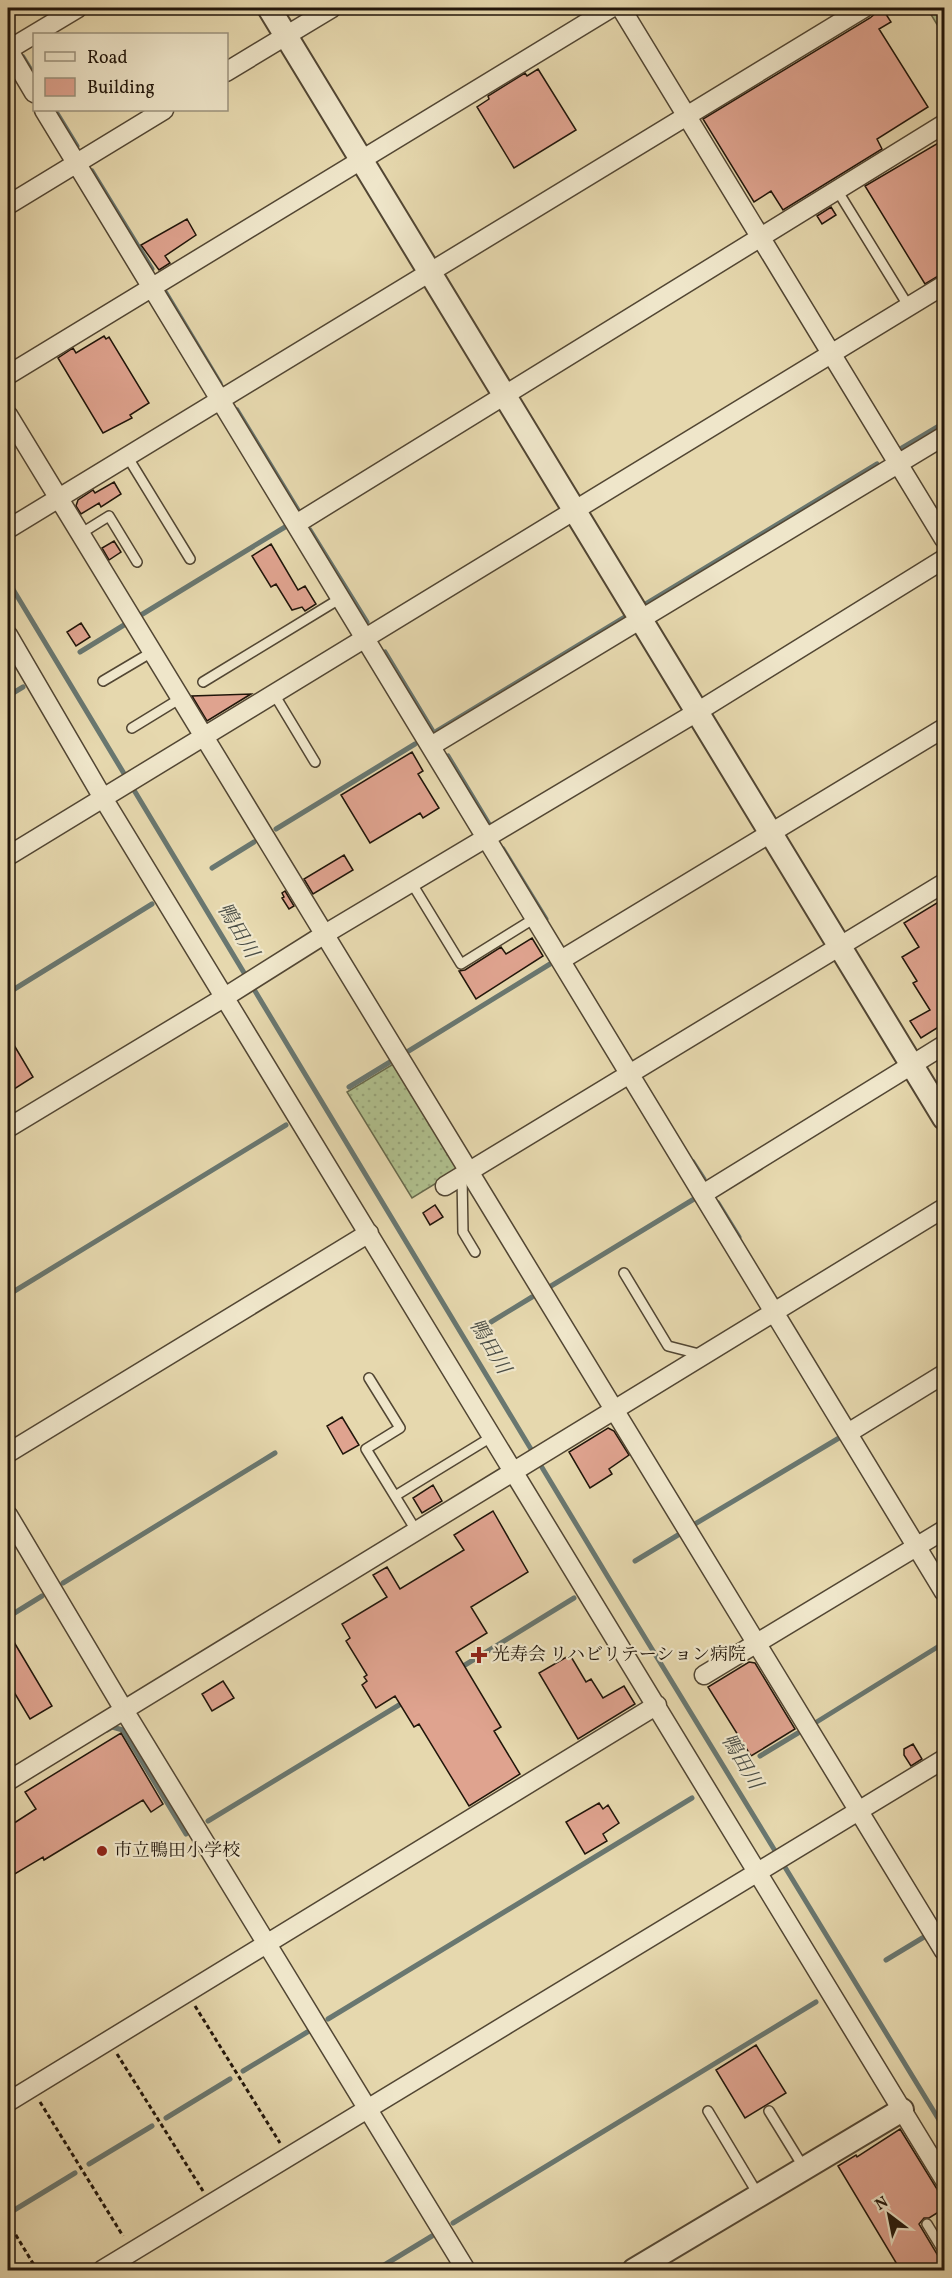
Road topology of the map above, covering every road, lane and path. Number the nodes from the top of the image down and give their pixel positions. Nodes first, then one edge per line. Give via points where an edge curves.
1 (78, 8) edge
2 (269, 8) edge
3 (332, 8) edge
4 (611, 8) edge
5 (621, 8) edge
6 (864, 8) edge
7 (36, 33) edge
8 (33, 35) edge
9 (286, 36) junction
10 (8, 50) edge
11 (228, 71) edge
12 (33, 91) edge
13 (45, 111) edge
14 (162, 111) edge
15 (687, 116) junction
16 (945, 124) edge
17 (361, 160) junction
18 (77, 163) junction
19 (837, 190) junction
20 (8, 205) edge
21 (761, 238) junction
22 (429, 272) junction
23 (945, 285) edge
24 (152, 287) junction
25 (909, 307) junction
26 (832, 354) junction
27 (8, 375) edge
28 (504, 396) junction
29 (220, 400) junction
30 (8, 415) edge
31 (945, 436) edge
32 (127, 456) junction
33 (899, 464) junction
34 (58, 498) junction
35 (574, 511) junction
36 (296, 524) junction
37 (8, 529) edge
38 (80, 534) junction
39 (945, 539) edge
40 (190, 559) dead end
41 (945, 559) edge
42 (137, 562) dead end
43 (341, 598) junction
44 (640, 620) junction
45 (8, 635) edge
46 (365, 638) junction
47 (152, 651) junction
48 (103, 681) dead end
49 (203, 682) dead end
50 (274, 694) junction
51 (181, 698) junction
52 (697, 712) junction
53 (132, 728) dead end
54 (945, 728) edge
55 (204, 737) junction
56 (431, 746) junction
57 (315, 762) dead end
58 (107, 795) junction
59 (771, 833) junction
60 (486, 837) junction
61 (8, 856) edge
62 (411, 882) junction
63 (945, 883) edge
64 (535, 918) junction
65 (325, 934) junction
66 (840, 947) junction
67 (561, 960) junction
68 (229, 994) junction
69 (945, 1045) edge
70 (912, 1065) junction
71 (630, 1074) junction
72 (945, 1118) edge
73 (8, 1128) edge
74 (466, 1173) junction
75 (445, 1186) dead end
76 (703, 1194) junction
77 (945, 1208) edge
78 (369, 1233) junction
79 (475, 1252) dead end
80 (624, 1273) dead end
81 (774, 1311) junction
82 (703, 1355) junction
83 (945, 1374) edge
84 (369, 1378) dead end
85 (614, 1408) junction
86 (848, 1433) junction
87 (493, 1436) junction
88 (8, 1453) edge
89 (519, 1469) junction
90 (395, 1496) junction
91 (8, 1515) edge
92 (945, 1530) edge
93 (417, 1532) junction
94 (917, 1547) junction
95 (945, 1592) edge
96 (757, 1643) junction
97 (704, 1675) dead end
98 (657, 1706) junction
99 (124, 1710) junction
100 (945, 1759) edge
101 (8, 1781) edge
102 (860, 1811) junction
103 (763, 1869) junction
104 (266, 1943) junction
105 (945, 1951) edge
106 (186, 1992) junction
107 (108, 2040) junction
108 (32, 2087) junction
109 (8, 2102) edge
110 (368, 2108) junction
111 (902, 2110) junction
112 (708, 2111) dead end
113 (769, 2111) dead end
114 (288, 2157) junction
115 (804, 2169) junction
116 (945, 2179) edge
117 (759, 2196) junction
118 (211, 2204) junction
119 (8, 2222) edge
120 (927, 2224) dead end
121 (133, 2252) junction
122 (945, 2252) edge
123 (37, 2271) edge
124 (102, 2271) edge
125 (466, 2271) edge
126 (634, 2271) edge

1 - 7 street
2 - 9 street
3 - 9 street
4 - 17 street
5 - 15 street
6 - 15 street
8 - 10 street
9 - 11 street
9 - 17 street
10 - 12 street
13 - 18 street
14 - 18 street
15 - 21 street
15 - 22 street
16 - 19 street
17 - 22 street
17 - 24 street
18 - 20 street
18 - 24 street
19 - 21 street
19 - 25 lane
21 - 26 street
21 - 28 street
22 - 28 street
22 - 29 street
23 - 25 street
24 - 27 street
24 - 29 street
25 - 26 street
26 - 33 street
26 - 35 street
28 - 35 street
28 - 36 street
29 - 32 street
29 - 36 street
30 - 34 street
31 - 33 street
32 - 34 street
32 - 40 lane
33 - 39 street
33 - 44 street
34 - 37 street
34 - 38 street
35 - 44 street
35 - 46 street
36 - 43 street
38 - 42 lane via 109,516
38 - 47 street
41 - 52 street
43 - 46 street
43 - 49 lane
44 - 52 street
44 - 56 street
45 - 58 street
46 - 50 street
46 - 56 street
47 - 48 lane
47 - 51 street
50 - 55 street
50 - 57 lane
51 - 53 lane
51 - 55 street
52 - 59 street
52 - 60 street
54 - 59 street
55 - 58 street
55 - 65 street
56 - 60 street
58 - 61 street
58 - 68 street
59 - 66 street
59 - 67 street
60 - 62 street
60 - 64 street
62 - 64 lane via 460,964
62 - 65 street
63 - 66 street
64 - 67 street
65 - 68 street
65 - 74 street
66 - 70 street
66 - 71 street
67 - 71 street
68 - 73 street
68 - 78 street
69 - 70 street
70 - 72 street
70 - 76 street
71 - 74 street
71 - 76 street
74 - 75 street
74 - 79 lane via 463,1232
74 - 85 street
76 - 81 street
77 - 81 street
78 - 87 street
78 - 88 street
80 - 82 lane via 668,1346
81 - 82 street
81 - 86 street
82 - 85 street
83 - 86 street
84 - 90 lane via 400,1428 366,1449
85 - 89 street
85 - 96 street
86 - 94 street
87 - 89 street
87 - 90 lane
89 - 93 street
89 - 98 street
90 - 93 lane
91 - 99 street
92 - 94 street
93 - 99 street
94 - 95 street
94 - 96 street
96 - 97 street
96 - 102 street
98 - 103 street
98 - 104 street
99 - 101 street
99 - 104 street
100 - 102 street
102 - 103 street
102 - 105 street
103 - 110 street
103 - 111 street
104 - 106 street
104 - 110 street
106 - 107 street
106 - 114 path
107 - 108 street
107 - 118 path
108 - 109 street
108 - 121 path
110 - 114 street
110 - 125 street
111 - 115 street
111 - 116 street
112 - 117 lane
113 - 115 lane
114 - 118 street
115 - 117 street
117 - 126 street
118 - 121 street
119 - 123 path
120 - 122 lane
121 - 124 street

